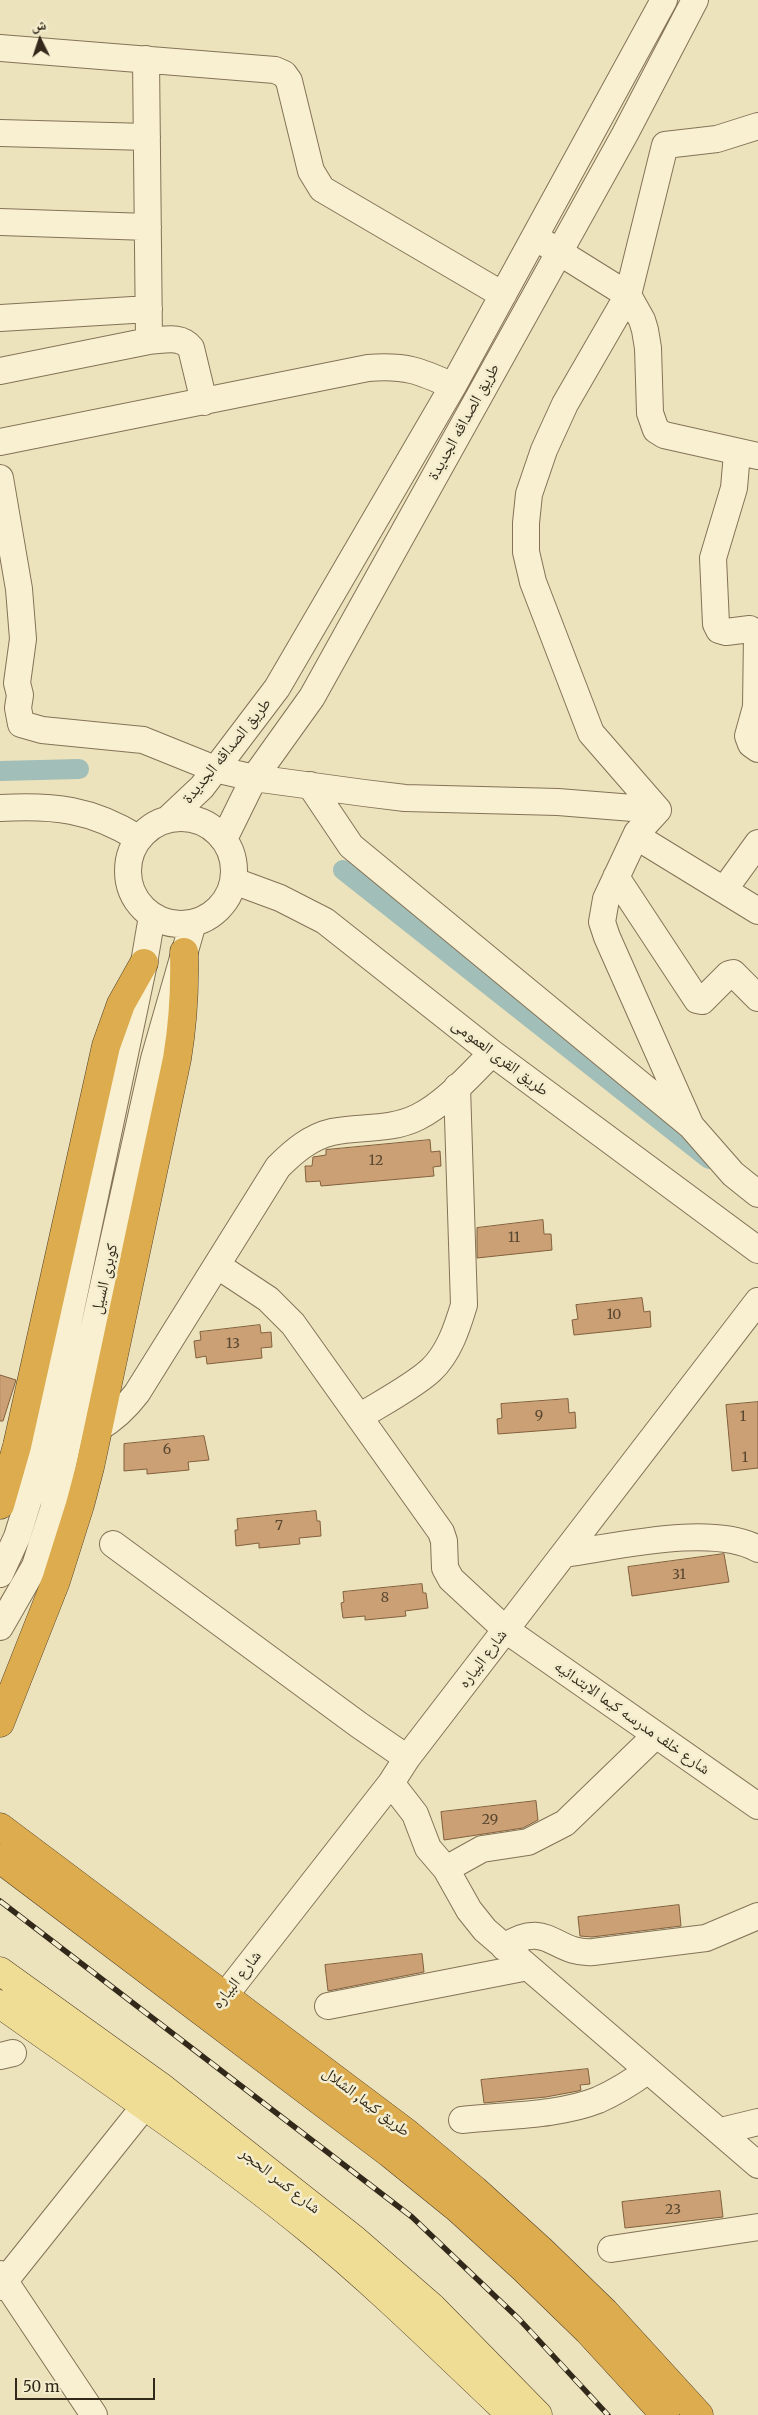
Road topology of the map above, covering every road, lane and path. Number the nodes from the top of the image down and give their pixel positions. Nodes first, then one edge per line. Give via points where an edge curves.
1 (664, 0) edge
2 (695, 0) edge
3 (645, 37) junction
4 (0, 48) edge
5 (671, 48) junction
6 (146, 59) junction
7 (758, 126) edge
8 (0, 132) edge
9 (625, 134) junction
10 (147, 137) junction
11 (665, 146) junction
12 (0, 222) edge
13 (148, 226) junction
14 (535, 237) junction
15 (558, 252) junction
16 (503, 295) junction
17 (628, 296) junction
18 (149, 309) junction
19 (0, 318) edge
20 (149, 341) junction
21 (0, 371) edge
22 (454, 386) junction
23 (204, 402) junction
24 (0, 442) edge
25 (748, 454) edge
26 (0, 478) edge
27 (8, 682) edge
28 (757, 707) edge
29 (758, 750) edge
30 (215, 769) junction
31 (254, 778) junction
32 (310, 786) junction
33 (0, 808) edge
34 (658, 810) junction
35 (168, 819) junction
36 (637, 833) junction
37 (138, 838) junction
38 (224, 839) junction
39 (758, 843) edge
40 (616, 877) junction
41 (234, 881) junction
42 (724, 890) junction
43 (758, 911) edge
44 (152, 916) junction
45 (193, 923) junction
46 (184, 952) junction
47 (144, 963) junction
48 (758, 998) edge
49 (492, 1053) junction
50 (457, 1087) junction
51 (691, 1126) junction
52 (758, 1194) edge
53 (758, 1250) edge
54 (218, 1266) junction
55 (758, 1301) edge
56 (360, 1417) junction
57 (97, 1428) junction
58 (0, 1504) edge
59 (113, 1544) dead end
60 (758, 1549) edge
61 (564, 1554) junction
62 (0, 1574) edge
63 (0, 1627) edge
64 (506, 1630) junction
65 (0, 1723) edge
66 (656, 1735) junction
67 (407, 1758) junction
68 (391, 1783) junction
69 (758, 1806) edge
70 (0, 1827) edge
71 (0, 1860) edge
72 (446, 1869) junction
73 (758, 1916) edge
74 (504, 1947) junction
75 (528, 1968) junction
76 (0, 1971) edge
77 (0, 2004) edge
78 (216, 2006) junction
79 (328, 2006) dead end
80 (648, 2071) junction
81 (152, 2096) junction
82 (462, 2120) dead end
83 (758, 2122) edge
84 (720, 2132) junction
85 (407, 2133) junction
86 (389, 2153) junction
87 (758, 2164) edge
88 (758, 2227) edge
89 (611, 2249) dead end
90 (2, 2280) edge
91 (94, 2415) edge
92 (511, 2415) edge
93 (538, 2415) edge
94 (665, 2415) edge
95 (699, 2415) edge

1 - 3 street, طريق الصداقه الجديدة
2 - 5 street, طريق الصداقه الجديدة
3 - 5 street
3 - 14 street, طريق الصداقه الجديدة
4 - 6 street
5 - 9 street, طريق الصداقه الجديدة
6 - 10 street
6 - 16 street via 275,70 284,74 289,81 311,171 322,189
7 - 11 street via 717,139
8 - 10 street
9 - 11 street
9 - 15 street, طريق الصداقه الجديدة
10 - 13 street
11 - 17 street
12 - 13 street
13 - 18 street
14 - 15 street
14 - 16 street, طريق الصداقه الجديدة
15 - 17 street
15 - 31 street, طريق الصداقه الجديدة via 312,697
16 - 22 street, طريق الصداقه الجديدة
17 - 25 street via 646,330 650,413 656,430
17 - 34 street via 565,404 544,450 529,494 526,552 533,582 592,733
18 - 19 street
18 - 20 street
20 - 21 street
20 - 23 street via 174,339 187,343
22 - 23 street via 417,370 393,366 368,368
22 - 30 street, طريق الصداقه الجديدة via 277,688
23 - 24 street
25 - 28 street via 713,558 719,630 750,629 757,634
26 - 27 street via 19,589 23,639
27 - 30 street via 20,695 21,724 42,730 143,740
28 - 29 street via 748,736
30 - 31 street
30 - 35 street, طريق الصداقه الجديدة via 202,787
31 - 32 street
31 - 38 street, طريق الصداقه الجديدة
32 - 34 street via 406,798 558,802
32 - 51 street via 350,846
33 - 37 street via 34,806 78,811 106,820
34 - 36 street
35 - 37 street via 152,826
35 - 38 street via 184,817 199,820
36 - 40 street
36 - 42 street
37 - 44 street via 130,853 127,871 130,888 138,904
38 - 41 street via 231,852
39 - 42 street
40 - 48 street via 698,1000 733,973
40 - 51 street via 603,909 602,922
41 - 45 street via 220,908
41 - 49 street, طريق القرى العمومى via 280,898 324,921
42 - 43 street
44 - 45 street via 172,923
44 - 47 street, كوبرى السيل
45 - 46 street, كوبرى السيل
46 - 57 highway via 184,1005 177,1059
46 - 63 street, كوبرى السيل via 154,1059 53,1510 35,1566
47 - 58 highway via 121,1004 106,1046 17,1446
47 - 62 street, كوبرى السيل via 36,1476 17,1537
49 - 50 street
49 - 53 street, طريق القرى العمومى
50 - 54 street via 433,1109 417,1118 382,1128 332,1132 293,1152 278,1166
50 - 56 street via 464,1305 457,1329 446,1351 430,1370
51 - 52 street via 733,1174
54 - 56 street, شارع خلف مدرسه كيما الابتدائيه via 268,1300 293,1324
54 - 57 street via 126,1408
55 - 61 street, شارع البياره
56 - 64 street, شارع خلف مدرسه كيما الابتدائيه via 441,1532 445,1546 444,1568 451,1579
57 - 65 highway via 90,1467 68,1543
59 - 67 street
60 - 61 street via 720,1536
61 - 64 street, شارع البياره
64 - 66 street, شارع خلف مدرسه كيما الابتدائيه
64 - 67 street, شارع البياره
66 - 69 street, شارع خلف مدرسه كيما الابتدائيه
66 - 72 street via 565,1823 528,1842 482,1849
67 - 68 street, شارع البياره
68 - 72 street via 415,1814 428,1848
68 - 78 street, شارع البياره
70 - 78 highway, طريق كيما, الشلال
71 - 78 highway, طريق كيما, الشلال
72 - 74 street via 469,1910
73 - 74 street via 706,1938 602,1951 577,1952 549,1938 537,1936 520,1939
74 - 75 street
75 - 79 street
75 - 80 street
76 - 81 main road, شارع كسر الحجر
77 - 81 main road, شارع كسر الحجر
78 - 85 highway, طريق كيما, الشلال
78 - 86 highway, طريق كيما, الشلال
80 - 82 street via 623,2088 568,2109
80 - 84 street
81 - 90 street
81 - 92 main road, شارع كسر الحجر via 379,2292
81 - 93 main road, شارع كسر الحجر via 362,2246 432,2308
83 - 84 street
84 - 87 street
85 - 86 highway
85 - 95 highway, طريق كيما, الشلال via 548,2256 605,2312
86 - 94 highway, طريق كيما, الشلال via 524,2269 588,2331
88 - 89 street
90 - 91 street

